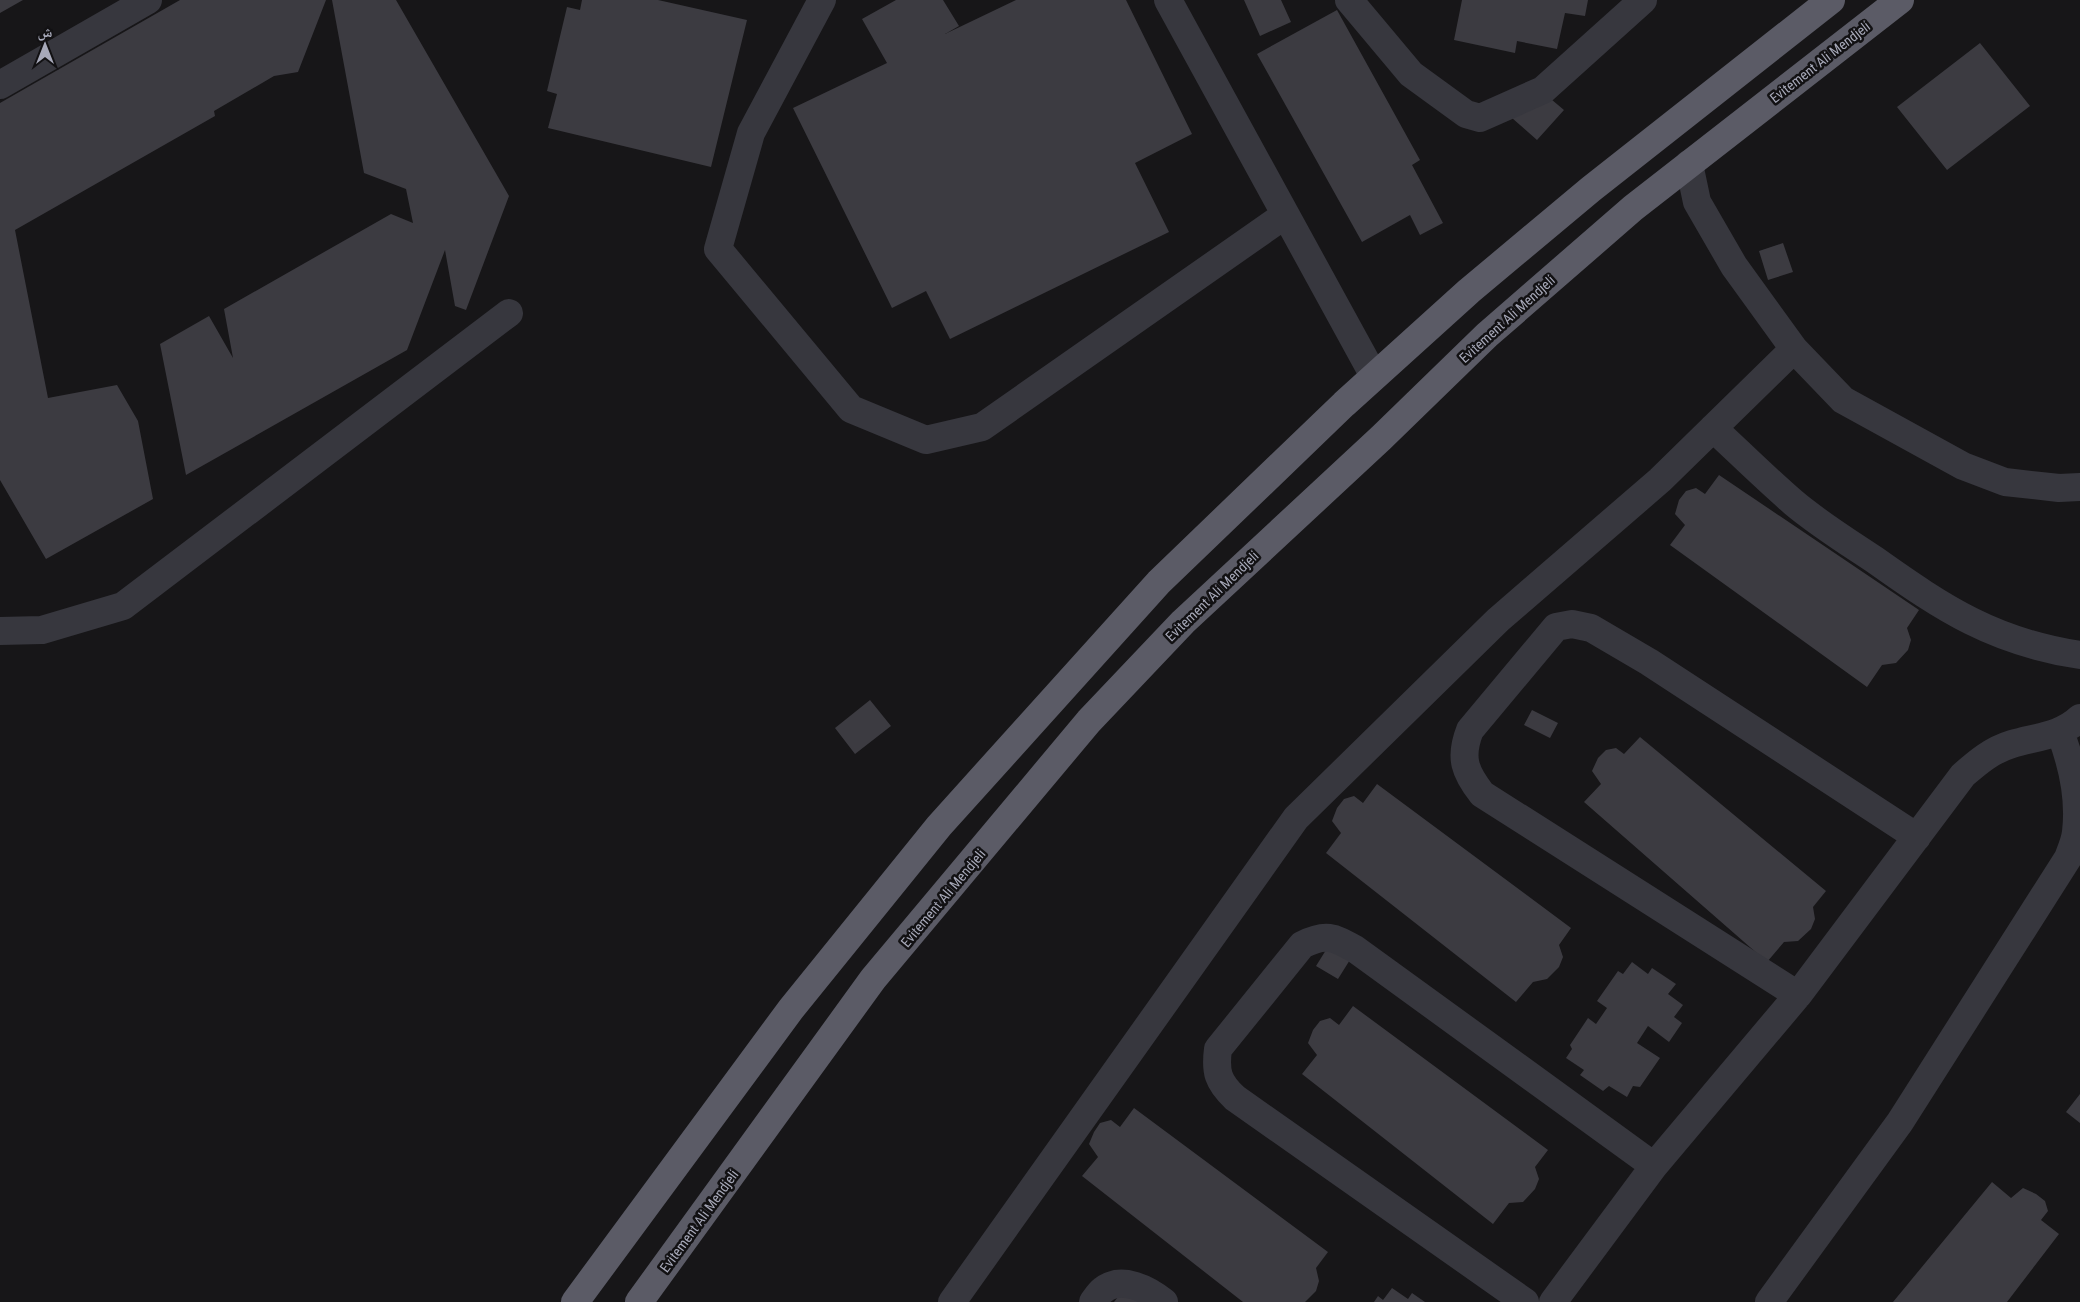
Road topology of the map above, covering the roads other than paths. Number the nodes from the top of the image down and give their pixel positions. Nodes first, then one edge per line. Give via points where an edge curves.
1 (148, 0) edge
2 (822, 0) edge
3 (1168, 0) edge
4 (1349, 0) edge
5 (1643, 0) edge
6 (1831, 0) edge
7 (1900, 0) edge
8 (0, 85) edge
9 (1689, 164) junction
10 (1285, 215) junction
11 (509, 313) dead end
12 (1794, 349) junction
13 (1374, 376) junction
14 (1713, 428) junction
15 (2080, 487) edge
16 (0, 631) edge
17 (2080, 655) edge
18 (2070, 725) edge
19 (1917, 837) junction
20 (1798, 995) junction
21 (1654, 1166) junction
22 (575, 1302) edge
23 (639, 1302) edge
24 (952, 1302) edge
25 (1093, 1302) edge
26 (1164, 1302) edge
27 (1525, 1302) edge
28 (1554, 1302) edge
29 (1769, 1302) edge

1 - 8 street
2 - 10 street via 751,133 718,249 851,409 926,440 982,427
3 - 10 street
4 - 5 street via 1412,74 1466,114 1480,118 1543,90
6 - 13 highway via 1591,189
7 - 9 highway, Evitement Ali Mendjeli
9 - 12 street via 1697,202 1734,266
9 - 23 highway, Evitement Ali Mendjeli via 1633,208 1487,335 1183,622 1089,721 873,979
10 - 13 street
11 - 16 street via 123,606 42,630
12 - 14 street
12 - 15 street via 1843,400 1963,466 2005,482
13 - 22 highway via 1159,582 939,826 791,1009
14 - 17 street via 1796,504 1934,602 2003,636
14 - 24 street via 1660,480 1498,620 1296,818
18 - 19 street via 2011,744 1978,761
18 - 29 street via 2077,802 2076,832 2068,858 1900,1122
19 - 20 street
19 - 20 street via 1649,662 1591,628 1572,624 1556,627 1470,730 1464,746 1464,759 1470,777 1482,794
20 - 21 street
21 - 27 street via 1355,949 1326,936 1302,945 1218,1050 1216,1068 1224,1088
21 - 28 street
25 - 26 street via 1103,1290 1114,1285 1143,1287

